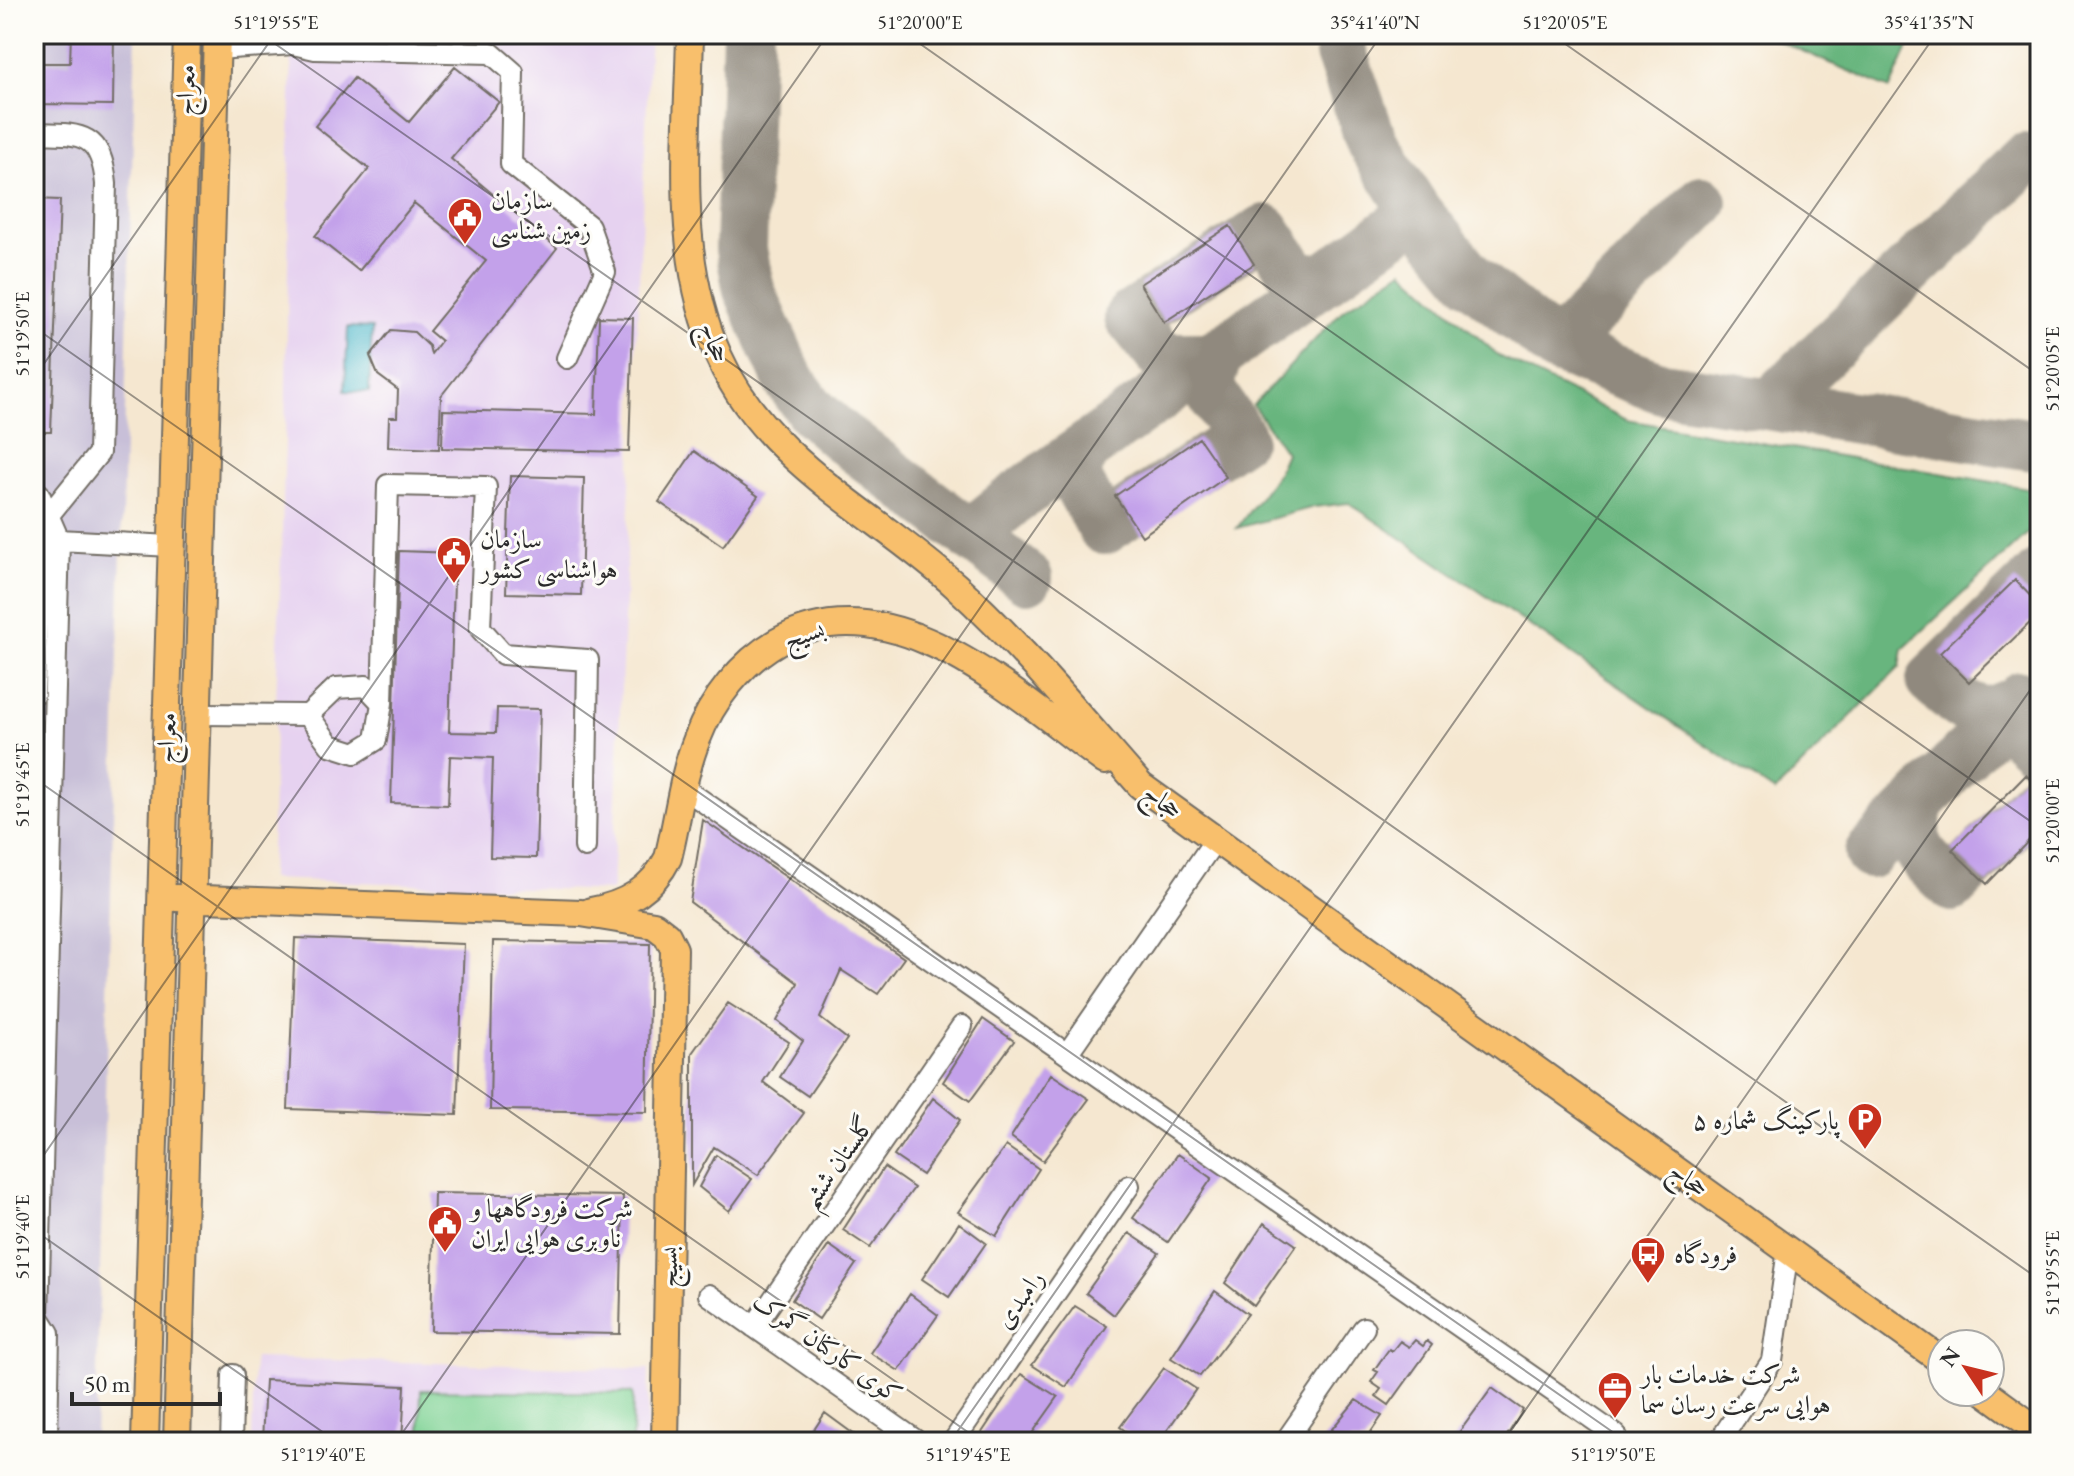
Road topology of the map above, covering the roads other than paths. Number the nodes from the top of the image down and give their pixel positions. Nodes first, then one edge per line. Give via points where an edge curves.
1 (187, 34) edge
2 (690, 34) edge
3 (217, 41) edge
4 (34, 133) edge
5 (567, 358) dead end
6 (34, 492) edge
7 (48, 516) junction
8 (59, 540) junction
9 (171, 546) junction
10 (201, 546) junction
11 (34, 694) edge
12 (382, 703) junction
13 (196, 714) junction
14 (308, 715) junction
15 (1141, 786) junction
16 (685, 789) junction
17 (1215, 840) junction
18 (585, 847) dead end
19 (160, 898) junction
20 (192, 899) junction
21 (581, 913) junction
22 (962, 1026) dead end
23 (1067, 1054) junction
24 (1129, 1186) dead end
25 (1788, 1250) junction
26 (709, 1295) dead end
27 (35, 1317) edge
28 (754, 1327) junction
29 (1364, 1328) dead end
30 (1926, 1349) edge
31 (233, 1375) dead end
32 (2006, 1407) edge
33 (2040, 1432) edge
34 (1616, 1435) dead end
35 (47, 1442) edge
36 (145, 1442) edge
37 (177, 1442) edge
38 (231, 1442) edge
39 (665, 1442) edge
40 (918, 1442) edge
41 (953, 1442) edge
42 (1285, 1442) edge
43 (1719, 1442) edge

1 - 9 main road, معراج
2 - 15 main road, حجاج via 690,260 718,356 739,394 792,456 959,588
3 - 5 street, معراج via 491,53 513,72 511,164 589,226 605,272
3 - 10 main road, معراج
4 - 7 street via 77,134 92,144 103,156 106,184 99,453
6 - 7 street
7 - 8 street
7 - 11 street via 40,539
8 - 9 street
8 - 27 street
9 - 10 main road
9 - 19 main road, معراج
10 - 13 main road, معراج
12 - 14 street via 366,686 336,688
12 - 14 street via 376,740 355,753 330,745
12 - 18 street via 388,485 486,487 480,628 503,654 588,660
13 - 14 street
13 - 20 main road, معراج
15 - 16 main road, بسیج via 940,645 879,625 849,623 793,633 740,670 696,740
15 - 17 main road, حجاج
16 - 21 main road, بسیج via 661,872 616,906
16 - 23 street
17 - 23 street
17 - 25 main road, حجاج
19 - 20 main road
19 - 36 main road, معراج
20 - 21 main road
20 - 37 main road, معراج
21 - 39 main road, بسیج via 654,925 674,949
22 - 28 street, گلستان ششم
23 - 34 street
24 - 41 street, رامبدی
25 - 30 main road, حجاج
25 - 43 street via 1772,1361
26 - 28 street, کوی کارکنان گمرک
27 - 35 street via 49,1333
28 - 40 street, کوی کارکنان گمرک
29 - 42 street
31 - 38 street
32 - 33 main road

